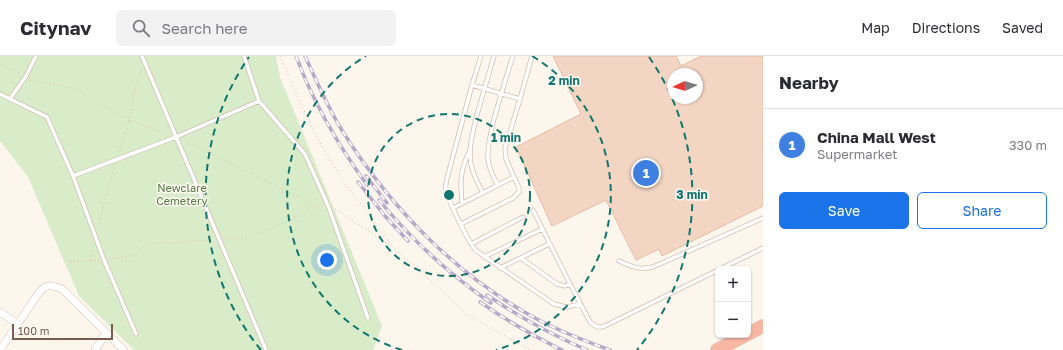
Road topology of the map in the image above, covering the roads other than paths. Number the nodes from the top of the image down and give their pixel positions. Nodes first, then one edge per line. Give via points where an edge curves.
1 (36, 56) edge
2 (142, 56) edge
3 (244, 56) edge
4 (481, 56) edge
5 (494, 56) edge
6 (512, 56) edge
7 (532, 56) edge
8 (472, 85) junction
9 (484, 88) junction
10 (0, 94) edge
11 (501, 94) junction
12 (10, 99) junction
13 (520, 99) junction
14 (259, 101) junction
15 (176, 137) junction
16 (470, 150) junction
17 (73, 176) junction
18 (514, 177) junction
19 (498, 185) junction
20 (483, 193) junction
21 (462, 203) junction
22 (453, 208) junction
23 (533, 210) dead end
24 (523, 217) dead end
25 (763, 218) edge
26 (461, 224) junction
27 (542, 229) junction
28 (471, 244) junction
29 (549, 244) junction
30 (763, 248) edge
31 (484, 257) junction
32 (521, 258) junction
33 (619, 260) dead end
34 (725, 266) edge
35 (500, 268) junction
36 (715, 271) edge
37 (570, 284) junction
38 (580, 304) junction
39 (0, 312) edge
40 (368, 318) dead end
41 (18, 324) junction
42 (763, 326) edge
43 (751, 332) edge
44 (106, 333) junction
45 (136, 334) dead end
46 (740, 338) edge
47 (0, 350) edge
48 (95, 350) edge
49 (124, 350) edge
50 (266, 350) edge
51 (717, 350) edge

1 - 12 lane
2 - 15 lane
3 - 14 lane
4 - 8 lane
5 - 9 lane
6 - 11 lane
7 - 13 lane
8 - 9 lane
8 - 22 lane via 446,182 446,191
9 - 11 lane
9 - 16 lane
10 - 12 lane
11 - 13 lane
11 - 19 lane via 488,148 489,167
12 - 17 lane via 47,117
13 - 18 lane via 505,148 506,159
14 - 15 lane
14 - 40 lane via 305,154 329,208
15 - 17 lane
15 - 50 lane
16 - 20 lane via 471,164
16 - 21 lane via 461,174
17 - 45 lane via 104,260
18 - 19 lane
18 - 26 lane via 519,192 513,198
19 - 20 lane
20 - 21 lane
21 - 22 lane
22 - 26 lane
23 - 27 lane
24 - 28 lane
25 - 33 lane via 653,267 634,268
26 - 28 lane
27 - 29 lane
27 - 31 lane
28 - 31 lane
29 - 32 lane
29 - 37 lane
30 - 34 lane
31 - 35 lane
32 - 35 lane
32 - 37 lane via 556,284
35 - 38 lane via 554,304
36 - 38 lane via 601,327 590,322
37 - 38 lane
39 - 41 street
41 - 44 street via 42,288 53,286 62,289
41 - 47 street
42 - 43 highway
44 - 48 street
44 - 49 street
46 - 51 highway

